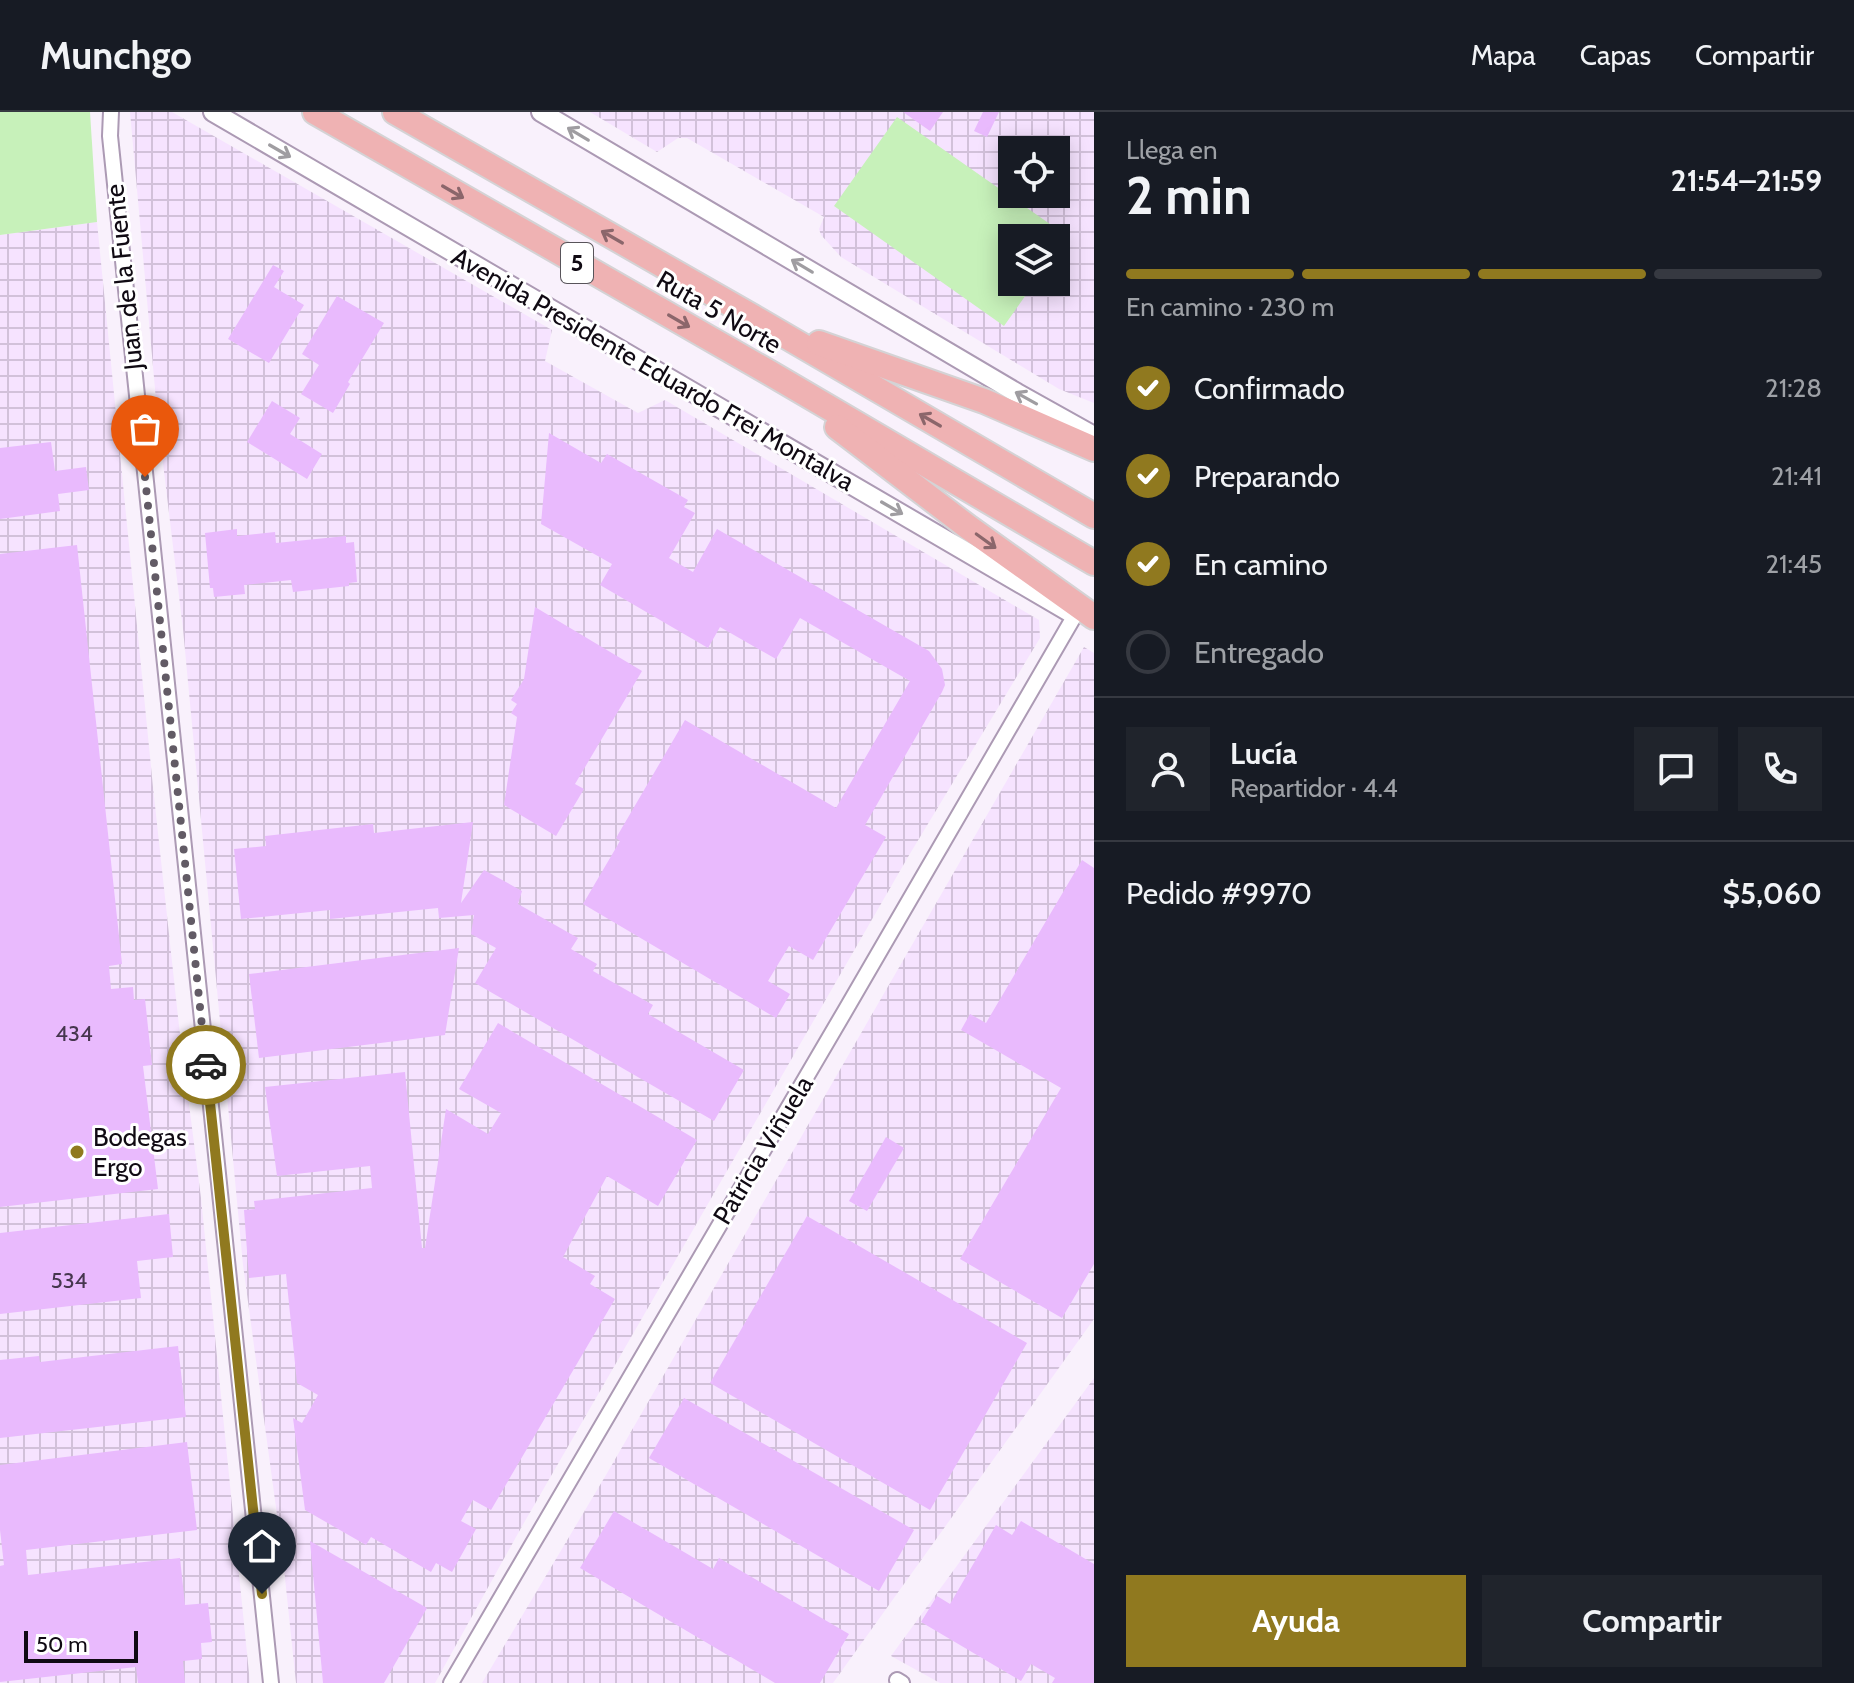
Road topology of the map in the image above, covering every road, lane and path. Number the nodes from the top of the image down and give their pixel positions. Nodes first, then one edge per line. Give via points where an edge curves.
1 (111, 112) edge
2 (213, 112) edge
3 (315, 112) edge
4 (395, 112) edge
5 (541, 112) edge
6 (753, 317) junction
7 (770, 373) junction
8 (1094, 436) edge
9 (1094, 449) edge
10 (1094, 516) edge
11 (1094, 563) edge
12 (1084, 616) edge
13 (1094, 626) edge
14 (271, 1683) edge
15 (451, 1683) edge

1 - 14 street, Juan de la Fuente
2 -> 12 main road, Avenida Presidente Eduardo Frei Montalva
3 -> 7 highway, Ruta 5 Norte / 5
6 -> 4 highway, Ruta 5 Norte / 5
8 -> 5 main road
6 - 9 highway via 984,401
10 -> 6 highway, Ruta 5 Norte / 5
7 - 11 highway, Ruta 5 Norte / 5
7 -> 12 highway
12 - 13 main road, Avenida Presidente Eduardo Frei Montalva
12 - 15 street, Patricia Viñuela

